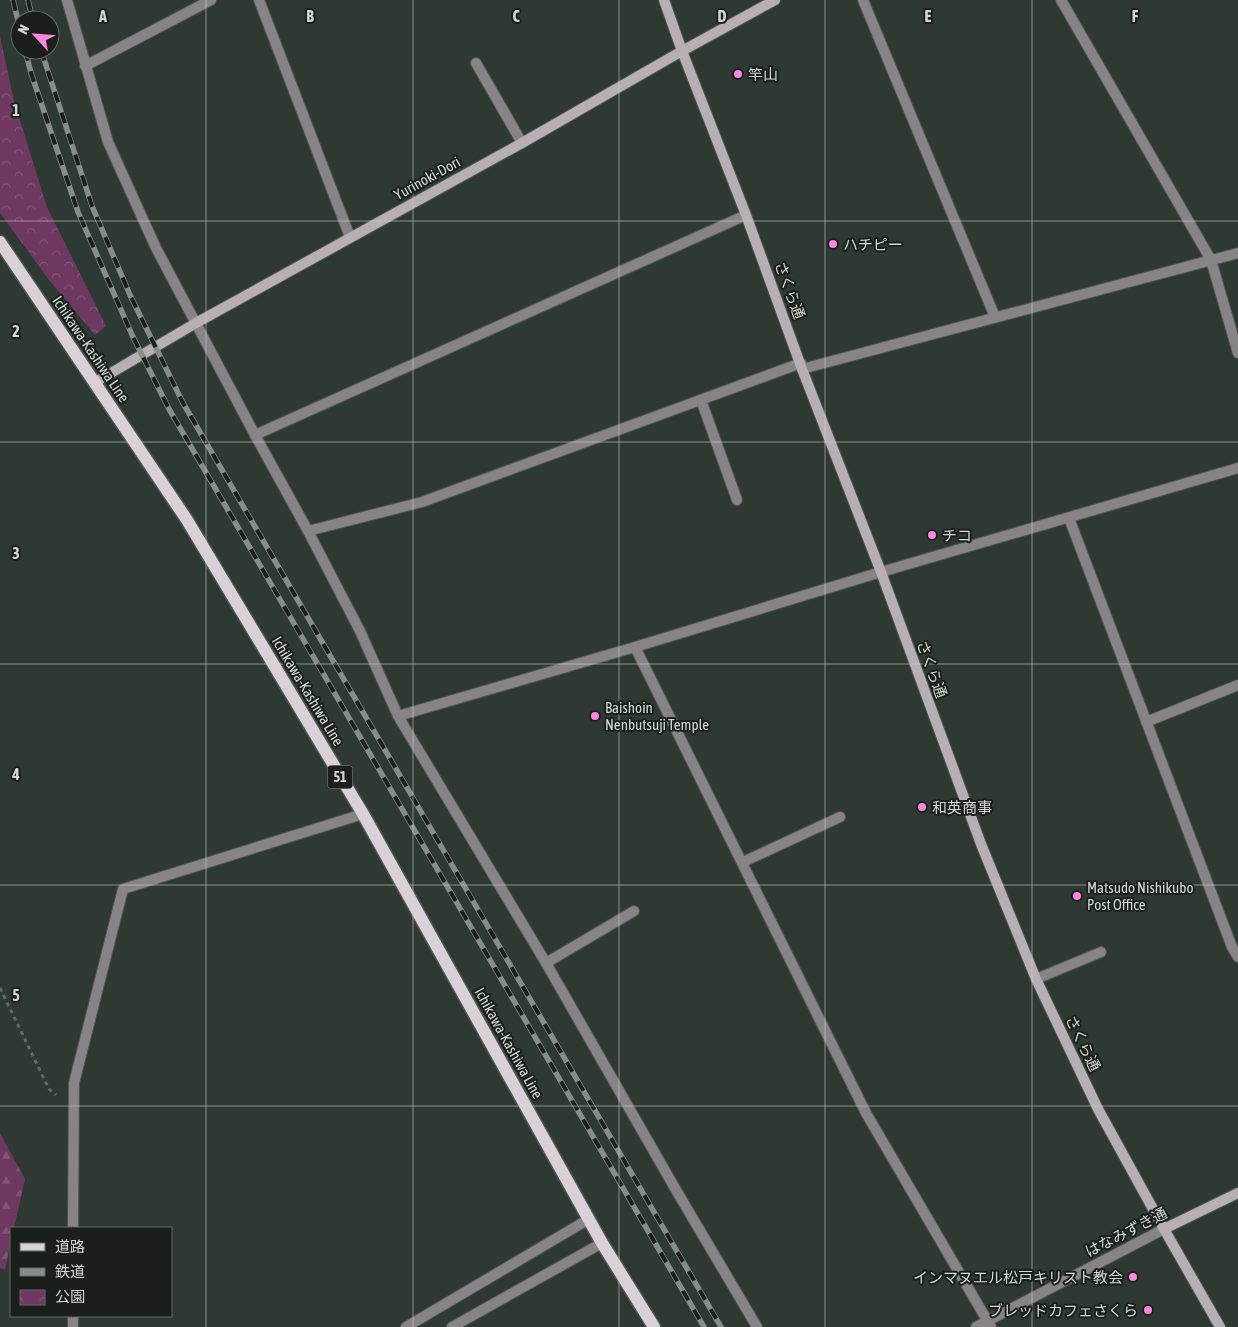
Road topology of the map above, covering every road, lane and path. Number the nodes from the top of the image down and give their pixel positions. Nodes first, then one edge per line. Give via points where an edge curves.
1 (67, 0) edge
2 (211, 0) edge
3 (259, 0) edge
4 (664, 0) edge
5 (775, 0) edge
6 (863, 0) edge
7 (1061, 0) edge
8 (682, 51) junction
9 (476, 64) dead end
10 (85, 66) junction
11 (522, 143) junction
12 (746, 215) junction
13 (350, 237) junction
14 (0, 242) edge
15 (1238, 253) edge
16 (1211, 260) junction
17 (995, 317) junction
18 (196, 323) junction
19 (1238, 354) edge
20 (801, 366) junction
21 (94, 383) junction
22 (701, 400) junction
23 (255, 435) junction
24 (1238, 468) edge
25 (737, 500) dead end
26 (1069, 518) junction
27 (308, 531) junction
28 (880, 572) junction
29 (635, 647) junction
30 (1238, 685) edge
31 (398, 716) junction
32 (1146, 722) junction
33 (363, 814) junction
34 (840, 817) dead end
35 (743, 862) junction
36 (634, 911) dead end
37 (1235, 946) edge
38 (1102, 952) dead end
39 (1238, 957) edge
40 (546, 963) junction
41 (1036, 979) junction
42 (0, 988) edge
43 (74, 1113) junction
44 (1238, 1192) edge
45 (589, 1219) junction
46 (73, 1227) edge
47 (1164, 1229) junction
48 (602, 1243) junction
49 (989, 1324) edge
50 (406, 1327) edge
51 (452, 1327) edge
52 (654, 1327) edge
53 (757, 1327) edge
54 (976, 1327) edge
55 (1220, 1327) edge

1 - 10 street
2 - 10 street
3 - 13 street
4 - 8 street, さくら通
5 - 8 street, Yurinoki-Dori
6 - 17 street
7 - 16 street
8 - 11 street, Yurinoki-Dori
8 - 12 street, さくら通
9 - 11 street
10 - 18 street via 108,142 156,248
11 - 13 street, Yurinoki-Dori
12 - 20 street, さくら通
12 - 23 street
13 - 18 street, Yurinoki-Dori
14 - 21 main road, Ichikawa-Kashiwa Line / 51
15 - 16 street
16 - 17 street
16 - 19 street
17 - 20 street
18 - 21 street, Yurinoki-Dori
18 - 23 street
20 - 22 street
20 - 28 street, さくら通
21 - 33 main road, Ichikawa-Kashiwa Line / 51 via 187,520
22 - 25 street
22 - 27 street via 422,502
23 - 27 street
24 - 26 street
26 - 28 street
26 - 32 street
27 - 31 street via 360,631
28 - 29 street
28 - 41 street, さくら通 via 981,844
29 - 31 street
29 - 35 street
30 - 32 street
31 - 40 street
32 - 37 street
33 - 43 street via 123,889 74,1083
33 - 45 main road, Ichikawa-Kashiwa Line / 51
34 - 35 street
35 - 49 street via 866,1113
36 - 40 street
37 - 39 street
38 - 41 street
40 - 53 street
41 - 47 street, さくら通 via 1098,1109
42 - 43 path via 50,1089
43 - 46 street
44 - 47 street, はなみずき通
45 - 48 main road, Ichikawa-Kashiwa Line / 51
45 - 50 street
47 - 49 street, はなみずき通
47 - 55 street, さくら通
48 - 51 street
48 - 52 main road, Ichikawa-Kashiwa Line / 51
49 - 54 street, はなみずき通

